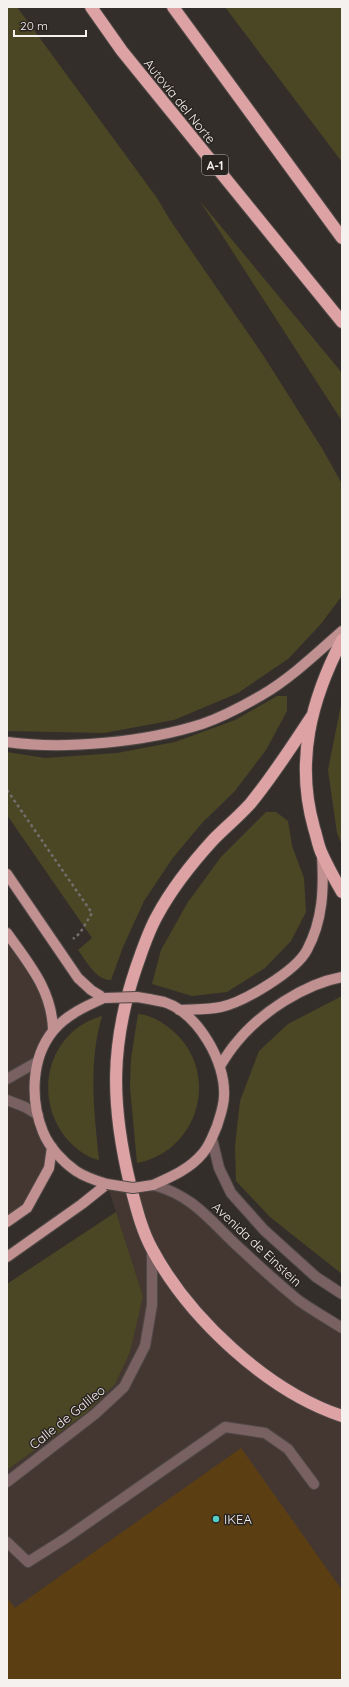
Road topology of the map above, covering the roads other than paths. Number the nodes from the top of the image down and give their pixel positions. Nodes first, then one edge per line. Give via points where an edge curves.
1 (91, 7) edge
2 (173, 7) edge
3 (342, 238) edge
4 (342, 322) edge
5 (342, 630) edge
6 (342, 640) edge
7 (312, 716) junction
8 (7, 742) edge
9 (322, 853) junction
10 (7, 874) edge
11 (342, 892) edge
12 (7, 932) edge
13 (342, 977) edge
14 (104, 998) junction
15 (179, 1010) junction
16 (53, 1030) junction
17 (37, 1062) junction
18 (220, 1066) junction
19 (7, 1079) edge
20 (7, 1100) edge
21 (38, 1115) junction
22 (212, 1139) junction
23 (52, 1147) junction
24 (107, 1184) junction
25 (153, 1185) junction
26 (7, 1222) edge
27 (152, 1249) junction
28 (7, 1257) edge
29 (342, 1294) edge
30 (342, 1328) edge
31 (342, 1416) edge
32 (7, 1482) edge
33 (314, 1484) dead end
34 (7, 1542) edge

1 - 4 highway, Autovía del Norte / A-1 via 122,51
2 - 3 highway
5 - 8 main road via 262,695 202,724 112,742 63,746
6 - 7 highway via 327,668
7 - 9 highway via 305,765 309,810
7 - 27 highway via 275,773 214,840 171,893 156,918 133,979 120,1025 116,1057 118,1125 135,1203
9 - 11 highway
9 - 15 main road via 324,887 320,911 306,952 288,971 250,995 223,1007
10 - 14 main road via 78,978
12 - 16 main road via 49,1001
13 - 18 main road via 329,979 299,992 251,1026
14 - 15 main road, bridge via 137,997 164,1002
14 - 16 main road via 75,1012
15 - 18 main road via 198,1027 211,1045
16 - 17 main road
17 - 19 street
17 - 21 main road via 34,1093
18 - 22 main road via 224,1097
20 - 21 street
21 - 23 main road via 43,1133
22 - 25 main road via 203,1153 190,1165 175,1176
22 - 29 street, Avenida de Einstein via 219,1168 231,1193 264,1230 316,1276
23 - 24 main road via 77,1172
23 - 26 main road via 48,1168 27,1208
24 - 25 main road, bridge via 133,1188
24 - 28 main road
25 - 30 street, Avenida de Einstein via 168,1189 187,1199 298,1300
27 - 31 highway via 179,1292 211,1328 251,1366 300,1397
27 - 32 street, Calle de Galileo via 152,1305 145,1346 124,1387 95,1414
33 - 34 street via 288,1449 265,1433 226,1427 28,1562

